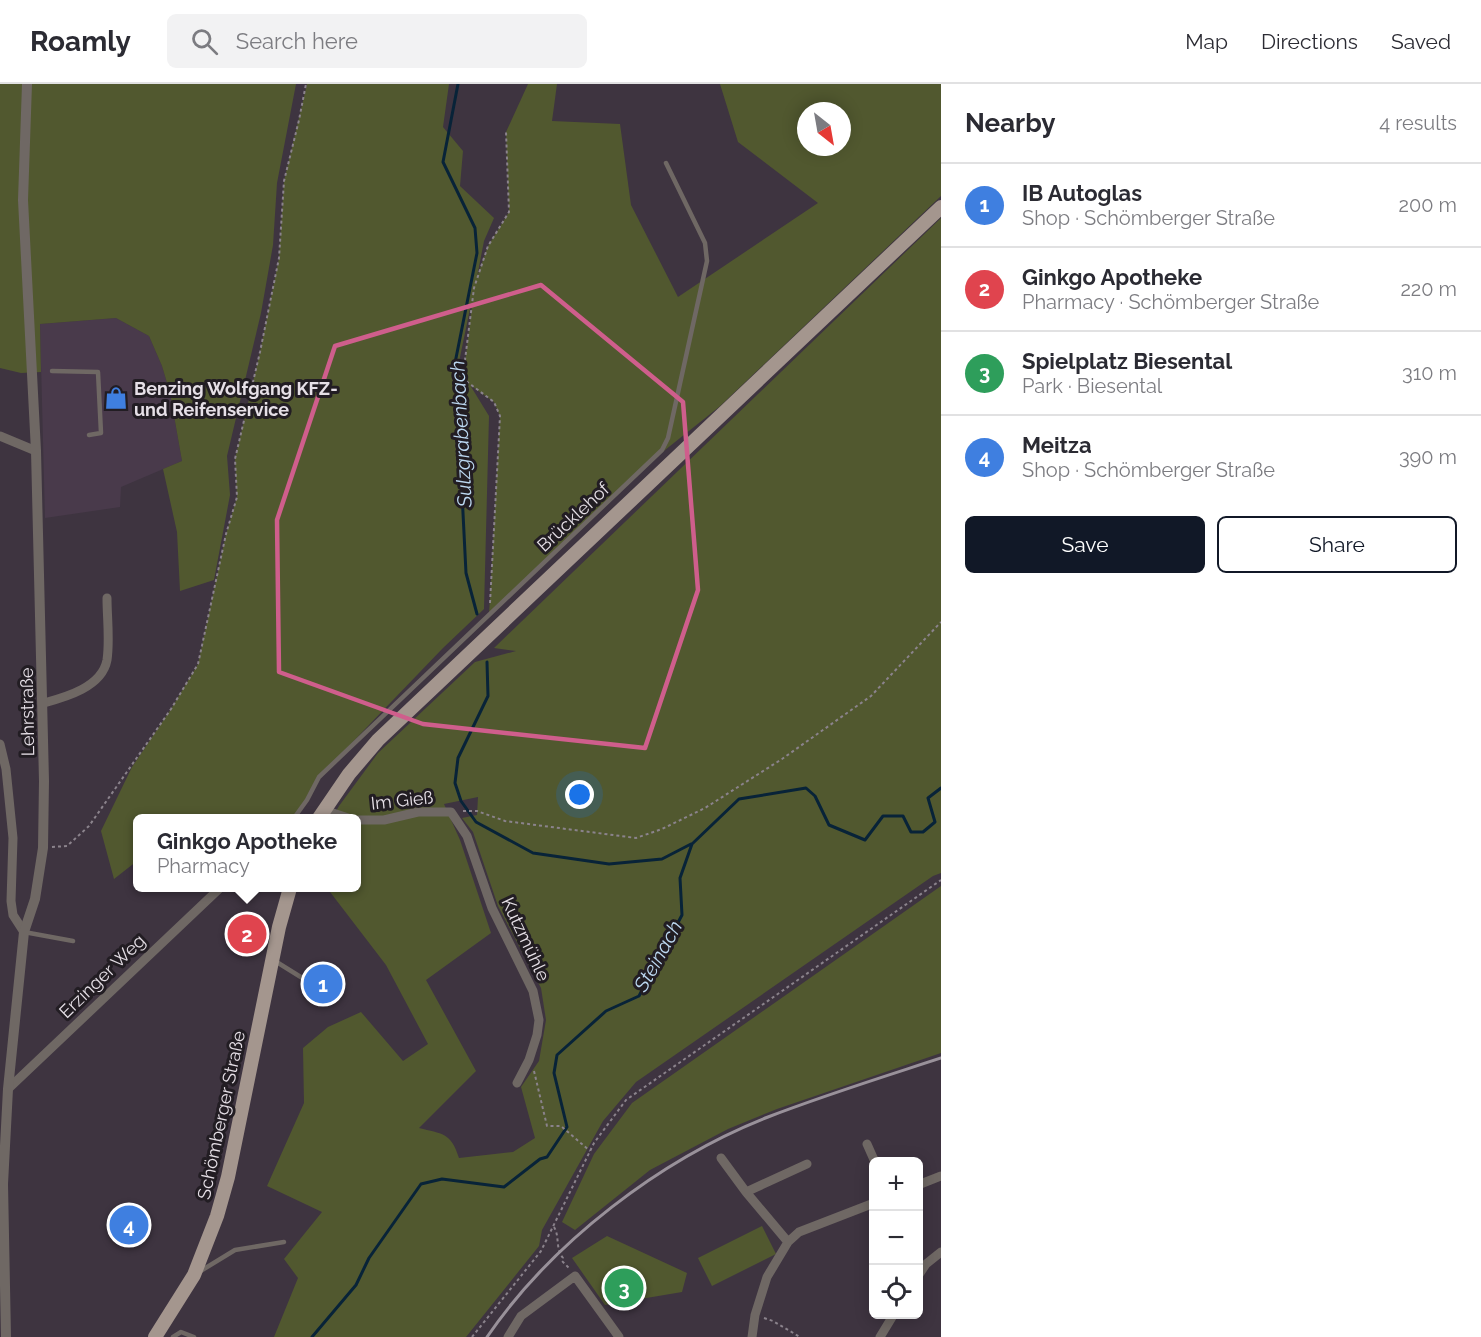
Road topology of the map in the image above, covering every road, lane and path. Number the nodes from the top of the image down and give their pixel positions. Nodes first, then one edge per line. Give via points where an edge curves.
1 (27, 84) edge
2 (306, 84) edge
3 (506, 132) dead end
4 (666, 163) dead end
5 (941, 207) edge
6 (52, 371) dead end
7 (89, 435) dead end
8 (0, 436) edge
9 (36, 452) junction
10 (107, 598) dead end
11 (489, 615) junction
12 (941, 622) edge
13 (44, 703) junction
14 (0, 744) edge
15 (451, 812) junction
16 (298, 814) edge
17 (321, 814) edge
18 (361, 820) edge
19 (43, 848) junction
20 (941, 880) edge
21 (216, 892) edge
22 (289, 892) edge
23 (24, 932) junction
24 (74, 941) dead end
25 (273, 960) junction
26 (320, 989) dead end
27 (530, 1057) junction
28 (517, 1083) dead end
29 (8, 1089) junction
30 (867, 1144) dead end
31 (590, 1151) junction
32 (872, 1157) edge
33 (721, 1158) dead end
34 (807, 1164) dead end
35 (940, 1180) edge
36 (923, 1184) edge
37 (746, 1192) junction
38 (869, 1205) edge
39 (554, 1227) junction
40 (284, 1242) dead end
41 (788, 1242) junction
42 (941, 1252) edge
43 (923, 1268) edge
44 (194, 1275) junction
45 (575, 1276) junction
46 (755, 1315) junction
47 (891, 1319) edge
48 (6, 1337) edge
49 (155, 1337) edge
50 (173, 1337) edge
51 (194, 1337) edge
52 (472, 1337) edge
53 (508, 1337) edge
54 (619, 1337) edge
55 (752, 1337) edge
56 (800, 1337) edge
57 (880, 1337) edge

1 - 9 street, Lehrstraße via 23,200
2 - 19 path via 284,181 279,258 235,459 237,497 198,664 139,758 89,826 67,846
3 - 11 path via 508,212 488,246 474,288 464,368 466,381 494,402 500,416
4 - 11 lane, Brücklehof via 705,243 707,261 668,438 655,458
5 - 17 main road via 378,740
6 - 7 lane via 98,372 101,433
8 - 9 street
9 - 13 street, Lehrstraße
10 - 13 street via 107,662 101,673 72,696
11 - 16 lane, Brücklehof via 319,777
12 - 15 path via 871,696 782,759 705,808 662,829 636,838 505,821 477,811
13 - 19 street, Lehrstraße
14 - 23 street via 13,838 11,901 13,915
15 - 18 street, Im Gieß
15 - 27 street, Kutzmühle via 467,836 492,908 533,991 539,1020
19 - 23 street, Lehrstraße via 35,898
20 - 31 path via 626,1100
21 - 29 street, Erzinger Weg
22 - 25 main road, Schömberger Straße
23 - 24 lane
23 - 29 street, Lehrstraße
25 - 26 lane
25 - 44 main road, Schömberger Straße via 228,1177
27 - 28 street, Kutzmühle
27 - 31 path via 547,1126 561,1126
29 - 48 street, Lehrstraße via 3,1184
30 - 32 street
31 - 39 path
33 - 37 street
34 - 37 street
35 - 36 street
37 - 41 street
38 - 41 street via 799,1232
39 - 45 path via 562,1261
39 - 52 path via 542,1251
40 - 44 lane via 235,1250
41 - 46 street via 768,1277
42 - 43 street
44 - 49 main road, Schömberger Straße
45 - 53 street via 521,1316
45 - 54 street
46 - 55 street
46 - 56 path
47 - 57 street
50 - 51 lane via 181,1332

